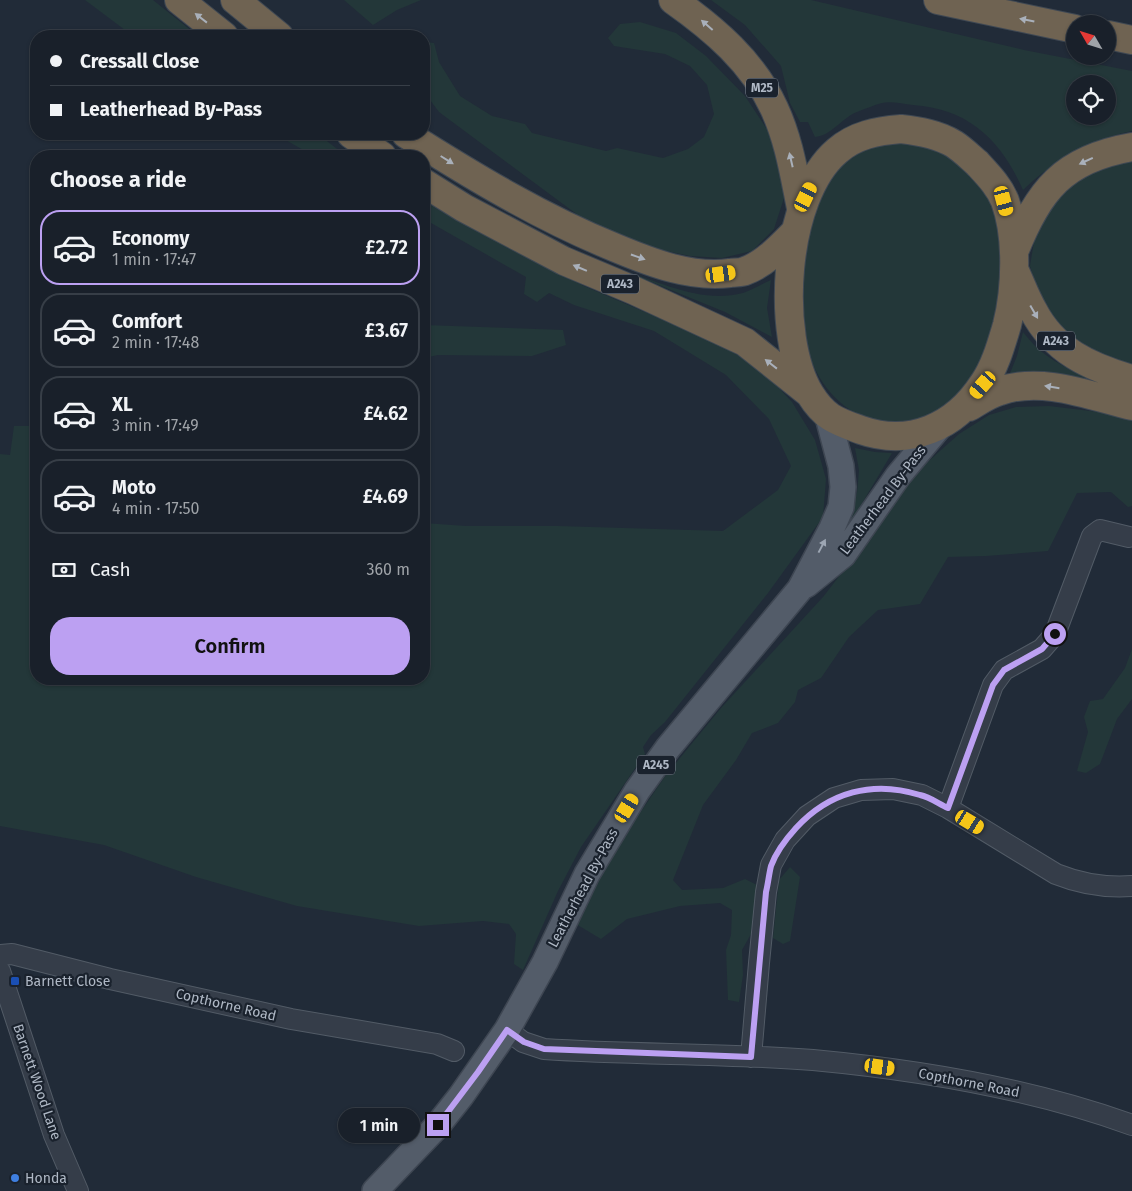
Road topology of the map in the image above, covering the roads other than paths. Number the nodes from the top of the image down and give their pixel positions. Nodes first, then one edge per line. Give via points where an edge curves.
1 (178, 0) edge
2 (235, 0) edge
3 (674, 0) edge
4 (938, 0) edge
5 (1066, 27) edge
6 (216, 30) edge
7 (272, 30) edge
8 (1116, 37) edge
9 (1132, 40) edge
10 (359, 140) edge
11 (416, 140) edge
12 (1132, 147) edge
13 (373, 150) edge
14 (430, 187) edge
15 (798, 219) junction
16 (1014, 260) junction
17 (1132, 379) edge
18 (810, 394) junction
19 (1132, 406) edge
20 (828, 417) junction
21 (948, 421) junction
22 (1129, 537) dead end
23 (800, 589) junction
24 (948, 808) junction
25 (1132, 886) edge
26 (0, 955) edge
27 (0, 971) edge
28 (507, 1030) junction
29 (454, 1051) dead end
30 (751, 1057) junction
31 (1132, 1125) edge
32 (78, 1191) edge
33 (375, 1191) edge

6 -> 1 highway
2 - 7 highway
15 -> 3 highway, M25 via 790,155 774,107 743,60 722,38
5 -> 4 highway
8 - 9 highway
10 - 13 highway
11 -> 15 highway, A243 via 481,181 579,233 666,267 700,273 745,271 774,254
12 -> 16 highway via 1113,150 1067,170 1042,196 1021,234
18 -> 14 highway, A243 via 745,342 564,261
15 - 16 highway via 823,166 837,151 859,136 879,131 920,131 955,144 996,184 1010,223
15 - 18 highway via 790,280 791,336 801,376
16 -> 17 highway, A243 via 1033,312 1052,337 1072,356 1105,372
16 - 21 highway via 1011,307 995,362 983,385
18 - 20 highway
19 -> 21 highway, Leatherhead By-Pass via 1069,390 1021,386 1000,390
20 - 21 highway via 875,435 901,436 924,432
23 -> 20 main road, Leatherhead By-Pass / A245 via 841,507 844,487 841,466
21 - 23 main road, Leatherhead By-Pass / A245 via 898,476 843,555
22 - 24 street via 1100,530 1092,536 1055,634 1042,649 1004,670 993,685
23 - 28 main road, Leatherhead By-Pass / A245 via 668,748 637,792 587,874 545,962
24 - 25 street via 1064,877 1088,884
24 - 30 street via 922,795 893,789 861,790 827,802 807,816 785,840 771,865 766,892
26 - 29 street, Copthorne Road via 12,954 291,1019 437,1044
27 - 32 street, Barnett Wood Lane via 54,1134
28 - 30 street, Copthorne Road via 524,1042 544,1049
28 - 33 main road, Leatherhead By-Pass / A245 via 438,1125
30 - 31 street, Copthorne Road via 811,1060 932,1075 1011,1090

